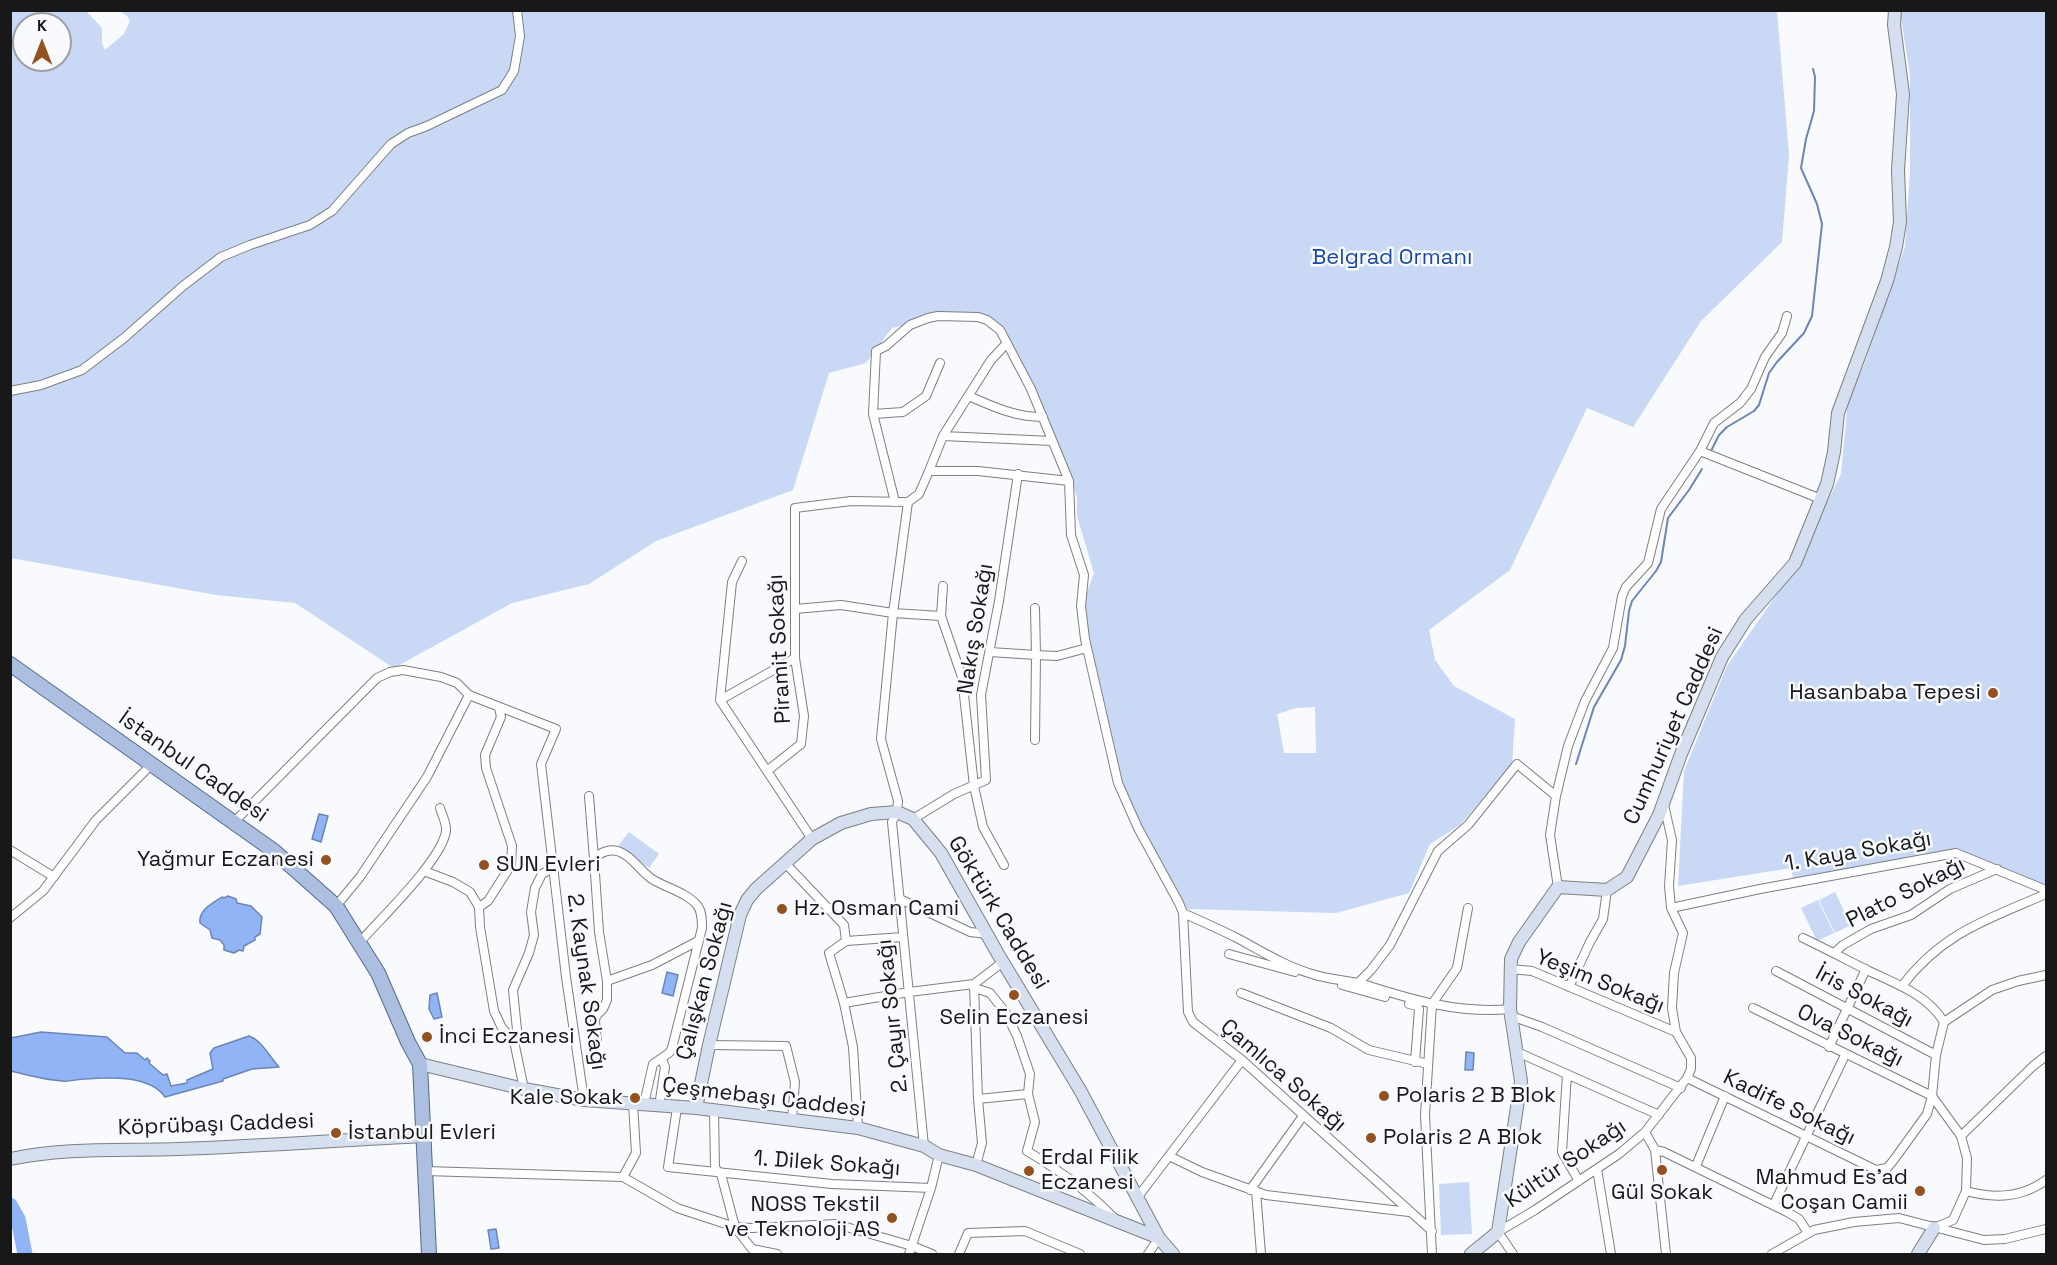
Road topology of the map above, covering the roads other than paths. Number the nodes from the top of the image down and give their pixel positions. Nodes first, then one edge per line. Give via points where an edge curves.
1 (517, 10) edge
2 (1895, 10) edge
3 (1787, 316) dead end
4 (1006, 343) junction
5 (940, 363) dead end
6 (10, 391) edge
7 (969, 396) junction
8 (873, 414) junction
9 (1043, 417) junction
10 (944, 436) junction
11 (1052, 441) junction
12 (1700, 452) junction
13 (929, 471) junction
14 (1018, 474) junction
15 (1069, 481) junction
16 (1821, 499) junction
17 (895, 502) junction
18 (908, 502) junction
19 (742, 561) dead end
20 (943, 586) dead end
21 (1035, 608) dead end
22 (795, 609) junction
23 (893, 613) junction
24 (941, 616) junction
25 (1087, 648) junction
26 (990, 652) junction
27 (1036, 655) junction
28 (795, 658) junction
29 (10, 664) edge
30 (469, 695) junction
31 (720, 700) junction
32 (499, 708) junction
33 (1035, 740) dead end
34 (152, 764) junction
35 (767, 771) junction
36 (974, 786) junction
37 (589, 796) dead end
38 (1557, 796) junction
39 (1663, 803) junction
40 (440, 808) dead end
41 (897, 812) junction
42 (913, 819) junction
43 (234, 822) junction
44 (812, 839) junction
45 (10, 850) edge
46 (594, 858) junction
47 (786, 864) junction
48 (1004, 865) dead end
49 (553, 868) junction
50 (1997, 869) junction
51 (424, 871) junction
52 (54, 878) junction
53 (1558, 886) junction
54 (1607, 890) junction
55 (2046, 892) edge
56 (900, 899) junction
57 (336, 906) junction
58 (479, 907) junction
59 (1468, 908) dead end
60 (1671, 908) junction
61 (1182, 913) junction
62 (10, 918) edge
63 (988, 934) junction
64 (903, 937) junction
65 (1803, 938) dead end
66 (698, 941) junction
67 (846, 941) junction
68 (360, 942) junction
69 (1834, 953) junction
70 (1229, 954) dead end
71 (1003, 962) junction
72 (1510, 969) junction
73 (1866, 969) junction
74 (1776, 971) dead end
75 (2046, 975) edge
76 (607, 981) junction
77 (1358, 983) junction
78 (975, 986) junction
79 (1902, 986) junction
80 (1569, 987) junction
81 (909, 992) junction
82 (1240, 993) dead end
83 (844, 1003) junction
84 (1432, 1004) junction
85 (1753, 1008) dead end
86 (1848, 1010) junction
87 (1510, 1012) junction
88 (1944, 1022) junction
89 (1676, 1032) junction
90 (514, 1041) junction
91 (597, 1042) dead end
92 (709, 1045) junction
93 (1829, 1047) junction
94 (1517, 1052) junction
95 (1845, 1055) junction
96 (1936, 1055) junction
97 (2046, 1056) edge
98 (662, 1059) junction
99 (1242, 1060) junction
100 (1415, 1062) junction
101 (420, 1064) junction
102 (1428, 1064) junction
103 (1567, 1074) junction
104 (1688, 1077) junction
105 (1681, 1088) junction
106 (524, 1089) junction
107 (1028, 1094) junction
108 (1725, 1096) junction
109 (1932, 1096) junction
110 (584, 1100) junction
111 (978, 1100) junction
112 (639, 1104) junction
113 (659, 1106) junction
114 (676, 1108) junction
115 (696, 1108) junction
116 (714, 1110) junction
117 (1659, 1114) junction
118 (1303, 1116) junction
119 (792, 1119) junction
120 (858, 1128) junction
121 (1645, 1132) junction
122 (424, 1136) junction
123 (1961, 1136) junction
124 (1806, 1137) junction
125 (924, 1146) junction
126 (1655, 1150) junction
127 (939, 1155) junction
128 (1169, 1156) junction
129 (10, 1159) edge
130 (976, 1165) junction
131 (1695, 1166) junction
132 (1597, 1169) junction
133 (425, 1171) junction
134 (721, 1174) junction
135 (623, 1177) junction
136 (2046, 1180) edge
137 (1579, 1181) junction
138 (932, 1188) junction
139 (1253, 1190) junction
140 (1966, 1191) junction
141 (1137, 1198) junction
142 (1774, 1204) junction
143 (1410, 1212) junction
144 (1116, 1221) junction
145 (735, 1227) junction
146 (1934, 1228) junction
147 (2046, 1229) edge
148 (1432, 1231) junction
149 (1498, 1232) junction
150 (1808, 1233) junction
151 (1159, 1238) junction
152 (910, 1250) edge
153 (750, 1252) edge
154 (429, 1254) edge
155 (777, 1254) edge
156 (932, 1254) edge
157 (959, 1254) edge
158 (1080, 1254) edge
159 (1148, 1254) edge
160 (1173, 1254) edge
161 (1260, 1254) edge
162 (1432, 1254) edge
163 (1471, 1254) edge
164 (1513, 1254) edge
165 (1611, 1254) edge
166 (1666, 1254) edge
167 (1772, 1254) edge
168 (1918, 1254) edge

1 - 6 street via 520,36 514,71 502,90 392,144 332,211 310,225 221,257 82,370
2 - 16 main road, Cumhuriyet Caddesi via 1904,94 1898,170 1900,222 1887,280 1838,413 1834,452
3 - 12 street via 1782,333 1751,389 1714,423
4 - 7 street
4 - 8 street via 994,324 978,317 938,316 918,321 876,351
4 - 9 street
5 - 8 street via 926,396 903,412
7 - 9 street via 1009,414
7 - 10 street
8 - 17 street
9 - 11 street
10 - 11 street
10 - 13 street
11 - 15 street
12 - 16 street
12 - 38 street via 1661,508 1648,563 1622,596 1613,648 1585,701
13 - 14 street
13 - 18 street via 919,494
14 - 15 street
14 - 26 street, Nakış Sokağı
15 - 25 street via 1071,535 1084,575 1081,606
16 - 39 main road, Cumhuriyet Caddesi via 1795,563 1746,619 1722,657
17 - 18 street
17 - 22 street, Piramit Sokağı via 851,501 795,508
18 - 23 street
19 - 31 street via 732,582
20 - 24 street
21 - 27 street
22 - 23 street via 841,605
22 - 28 street, Piramit Sokağı
23 - 24 street
23 - 41 street via 880,739 898,801
24 - 36 street via 962,676
25 - 27 street via 1057,656
25 - 61 street via 1118,783
26 - 27 street
26 - 36 street, Nakış Sokağı via 981,695 986,780
27 - 33 street
28 - 31 street
28 - 35 street, Piramit Sokağı via 804,716 801,744
29 - 34 main road, İstanbul Caddesi
30 - 32 street
30 - 43 street via 457,683 441,677 403,670 377,678
30 - 57 street via 427,777
31 - 35 street
32 - 49 street, 2. Kaynak Sokağı via 556,729 541,764
32 - 58 street via 501,717 485,755 512,846 511,865 488,901
34 - 43 main road, İstanbul Caddesi
34 - 52 street via 96,820
35 - 44 street
36 - 42 street
36 - 48 street via 983,827
37 - 46 street
38 - 53 street via 1550,835
38 - 77 street via 1517,764 1468,825 1438,851 1390,945
39 - 54 main road, Cumhuriyet Caddesi via 1628,878
39 - 60 street via 1672,840
40 - 51 street via 447,827 444,839
41 - 42 main road, Göktürk Caddesi
41 - 44 main road, Çalışkan Sokağı via 871,814 841,823
41 - 56 street, 2. Çayır Sokağı via 892,822
42 - 63 main road, Göktürk Caddesi via 941,853
43 - 57 main road, İstanbul Caddesi via 274,851
44 - 47 main road, Çalışkan Sokağı
45 - 52 street
46 - 66 street via 602,852 619,851 651,878 697,905 702,915
46 - 76 street
47 - 67 street via 844,925
47 - 92 main road, Çalışkan Sokağı via 756,890 740,915
49 - 90 street via 542,874 535,888 531,912 534,936 513,990 517,1030
49 - 110 street, 2. Kaynak Sokağı
50 - 55 street, 1. Kaya Sokağı
50 - 60 street, 1. Kaya Sokağı via 1956,853
50 - 69 street, Plato Sokağı via 1950,890 1911,915 1871,928
51 - 58 street via 470,892
51 - 68 street
52 - 62 street
53 - 54 main road
53 - 72 main road via 1519,942
54 - 80 street via 1603,919
55 - 79 street via 1952,937 1922,961
56 - 63 street via 970,932
56 - 64 street, 2. Çayır Sokağı
57 - 68 main road, İstanbul Caddesi
58 - 90 street via 494,1011
59 - 84 street via 1457,968
60 - 89 street via 1683,933 1674,973 1672,1008
61 - 77 street via 1312,974
61 - 99 street, Çamlıca Sokağı via 1188,1012 1193,1022
63 - 71 main road, Göktürk Caddesi
64 - 67 street
64 - 81 street, 2. Çayır Sokağı
65 - 69 street, Plato Sokağı
66 - 76 street via 652,965
66 - 98 street via 672,1048
67 - 83 street via 829,953
68 - 101 main road, İstanbul Caddesi
69 - 73 street, Plato Sokağı
70 - 100 street via 1418,1006
71 - 78 street
71 - 141 main road, Göktürk Caddesi via 1080,1090
72 - 80 street, Yeşim Sokağı via 1532,971
72 - 87 main road
73 - 79 street, Plato Sokağı
73 - 86 street
74 - 86 street, İris Sokağı
75 - 88 street via 1992,990
76 - 91 street via 607,1000 595,1021
77 - 84 street
78 - 81 street
78 - 107 street via 990,993 1006,1013 1030,1074
78 - 111 street
79 - 88 street, Plato Sokağı via 1930,1004
80 - 89 street, Yeşim Sokağı
81 - 83 street
81 - 125 street, 2. Çayır Sokağı
82 - 100 street via 1331,1028 1369,1050
83 - 120 street via 853,1047
84 - 87 street
84 - 102 street
85 - 93 street, Ova Sokağı
86 - 93 street
86 - 96 street, İris Sokağı
87 - 94 main road
87 - 105 street
88 - 96 street
89 - 104 street via 1691,1058
90 - 106 street
92 - 115 main road, Çalışkan Sokağı
92 - 119 street via 786,1046 795,1082
93 - 95 street, Ova Sokağı
94 - 103 street
94 - 149 main road via 1521,1081
95 - 109 street, Ova Sokağı
95 - 124 street
96 - 109 street
97 - 123 street
98 - 112 street via 653,1064
98 - 113 street via 665,1067
99 - 118 street, Çamlıca Sokağı
99 - 128 street
100 - 102 street
101 - 106 main road, Çeşmebaşı Caddesi
101 - 122 main road, İstanbul Caddesi
102 - 148 street via 1425,1115
103 - 117 street
103 - 137 street via 1562,1152
104 - 105 street, Kültür Sokağı
104 - 108 street, Kadife Sokağı
105 - 117 street, Kültür Sokağı
106 - 110 main road, Çeşmebaşı Caddesi
107 - 111 street
107 - 144 street via 1035,1122 1027,1151 1057,1168
108 - 124 street, Kadife Sokağı
108 - 131 street
109 - 123 street
109 - 124 street, Kadife Sokağı via 1922,1122 1887,1168 1876,1170
110 - 112 main road, Çeşmebaşı Caddesi
111 - 130 street via 982,1143
112 - 113 main road, Çeşmebaşı Caddesi
112 - 135 street via 636,1153
113 - 114 main road, Çeşmebaşı Caddesi
114 - 115 main road, Çeşmebaşı Caddesi
114 - 134 street, 1. Dilek Sokağı via 668,1167
115 - 116 main road, Çeşmebaşı Caddesi
116 - 119 main road, Çeşmebaşı Caddesi
116 - 134 street via 714,1168
117 - 121 street, Kültür Sokağı
118 - 139 street
118 - 143 street, Çamlıca Sokağı
119 - 120 main road, Çeşmebaşı Caddesi
120 - 125 main road, Çeşmebaşı Caddesi
121 - 126 street
121 - 132 street, Kültür Sokağı
122 - 129 main road, Köprübaşı Caddesi via 77,1151
122 - 133 main road, İstanbul Caddesi
123 - 140 street via 1967,1158
124 - 142 street
125 - 127 main road, Çeşmebaşı Caddesi
126 - 131 street
126 - 166 street
127 - 130 main road, Çeşmebaşı Caddesi
127 - 138 street
128 - 139 street
128 - 141 street
130 - 144 main road, Çeşmebaşı Caddesi
131 - 142 street
132 - 137 street, Kültür Sokağı
132 - 165 street
133 - 135 street
133 - 154 main road, İstanbul Caddesi
134 - 138 street, 1. Dilek Sokağı
134 - 145 street
135 - 145 street via 676,1208
136 - 140 street via 2027,1191 2005,1196
137 - 149 street, Kültür Sokağı
138 - 152 street
139 - 143 street via 1266,1195
139 - 161 street
140 - 146 street via 1953,1220
141 - 151 main road, Göktürk Caddesi
142 - 150 street via 1799,1219
143 - 148 street, Çamlıca Sokağı
144 - 151 main road, Çeşmebaşı Caddesi
145 - 152 street via 836,1224
145 - 153 street
146 - 147 street via 1984,1240
146 - 150 street via 1886,1218
146 - 168 main road
148 - 162 street
149 - 163 main road
149 - 164 street
150 - 167 street
151 - 159 street
151 - 160 main road, Göktürk Caddesi
152 - 156 street
153 - 155 street
157 - 158 street via 968,1233 1025,1231

